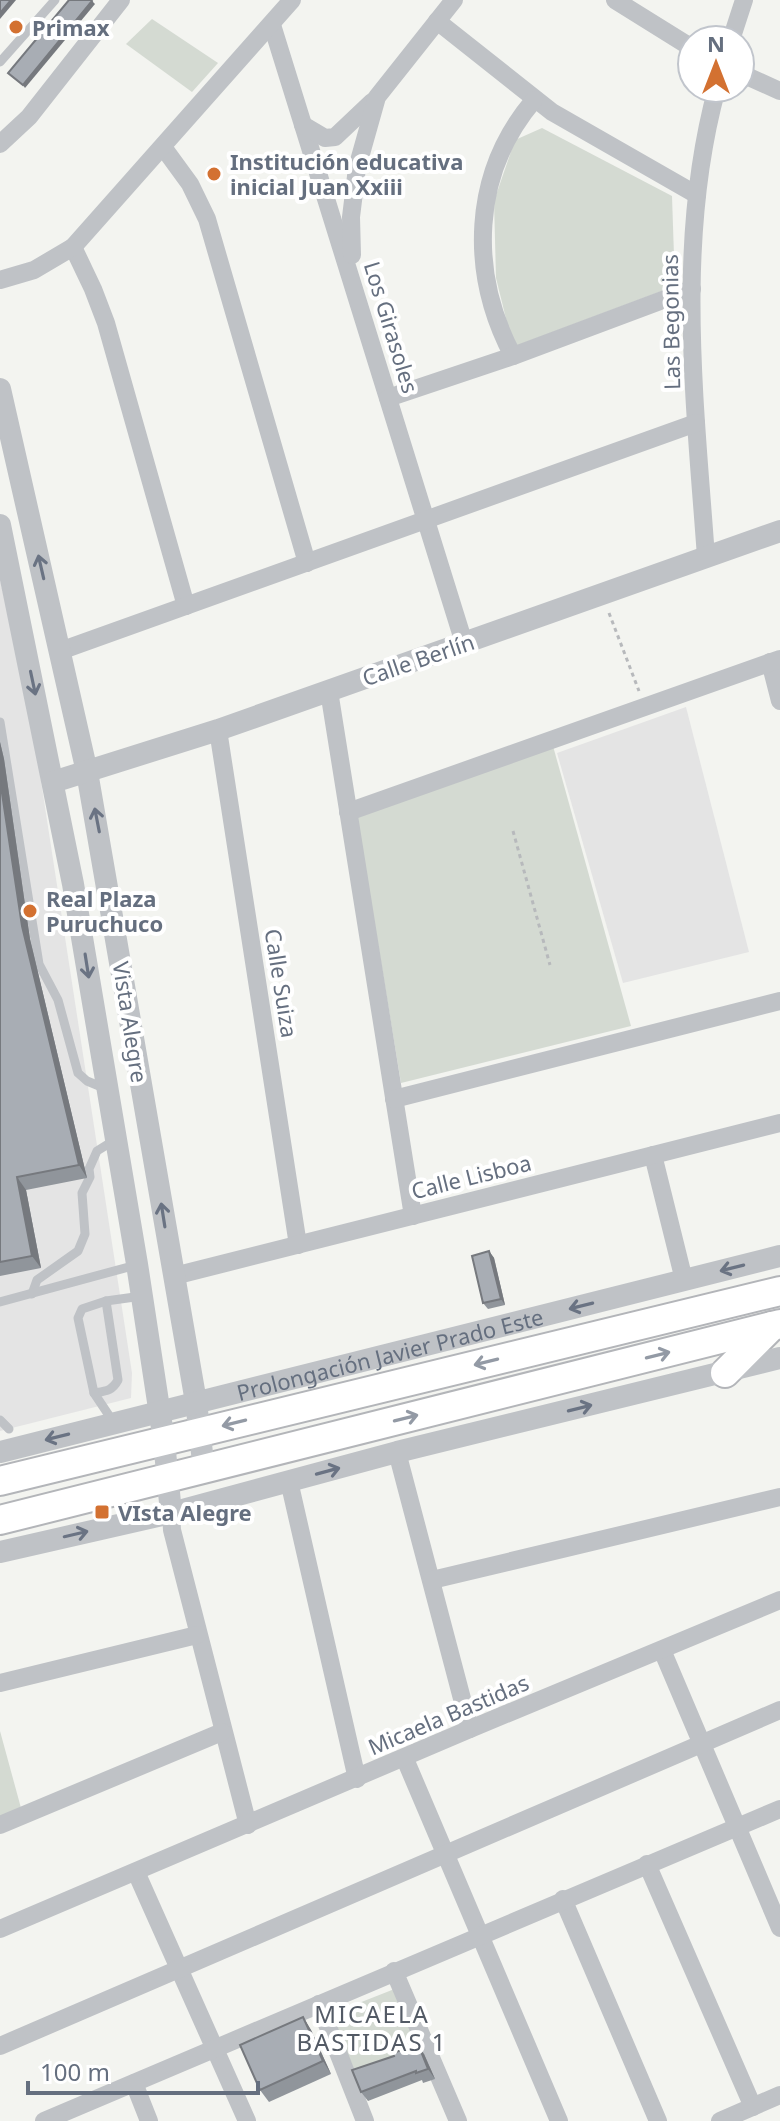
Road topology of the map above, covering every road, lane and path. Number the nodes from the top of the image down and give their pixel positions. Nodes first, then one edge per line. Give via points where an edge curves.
1 (55, 0) edge
2 (121, 0) edge
3 (292, 0) edge
4 (454, 0) edge
5 (615, 0) edge
6 (744, 0) edge
7 (437, 21) junction
8 (736, 24) edge
9 (272, 25) junction
10 (676, 38) edge
11 (0, 62) edge
12 (756, 80) edge
13 (780, 91) edge
14 (377, 97) junction
15 (534, 100) junction
16 (714, 104) edge
17 (303, 125) junction
18 (0, 144) edge
19 (163, 147) junction
20 (697, 195) junction
21 (73, 247) junction
22 (0, 280) edge
23 (692, 289) junction
24 (356, 290) junction
25 (513, 356) junction
26 (0, 389) edge
27 (388, 398) junction
28 (696, 423) junction
29 (426, 521) junction
30 (780, 531) edge
31 (1, 537) edge
32 (706, 557) junction
33 (307, 563) junction
34 (602, 594) junction
35 (186, 606) junction
36 (464, 643) junction
37 (60, 651) junction
38 (775, 660) edge
39 (329, 691) junction
40 (780, 701) edge
41 (645, 707) junction
42 (0, 722) edge
43 (218, 730) junction
44 (87, 772) junction
45 (53, 782) junction
46 (348, 812) junction
47 (513, 831) dead end
48 (106, 868) junction
49 (73, 884) junction
50 (550, 965) dead end
51 (780, 1001) edge
52 (107, 1089) junction
53 (394, 1099) junction
54 (780, 1123) edge
55 (116, 1139) junction
56 (653, 1155) junction
57 (413, 1216) junction
58 (298, 1245) junction
59 (780, 1256) edge
60 (137, 1264) junction
61 (172, 1266) junction
62 (684, 1280) junction
63 (780, 1291) edge
64 (32, 1294) junction
65 (142, 1296) junction
66 (106, 1301) junction
67 (0, 1302) edge
68 (182, 1319) junction
69 (146, 1322) junction
70 (776, 1325) edge
71 (780, 1358) edge
72 (725, 1373) junction
73 (94, 1393) junction
74 (196, 1402) junction
75 (160, 1411) junction
76 (0, 1420) edge
77 (114, 1423) junction
78 (9, 1429) dead end
79 (200, 1432) junction
80 (164, 1441) junction
81 (0, 1452) edge
82 (397, 1452) junction
83 (102, 1456) junction
84 (204, 1470) junction
85 (168, 1479) junction
86 (0, 1481) edge
87 (289, 1481) junction
88 (780, 1497) edge
89 (89, 1499) junction
90 (171, 1513) junction
91 (0, 1520) edge
92 (0, 1552) edge
93 (432, 1580) junction
94 (780, 1600) edge
95 (197, 1635) junction
96 (662, 1650) junction
97 (0, 1683) edge
98 (780, 1710) edge
99 (470, 1729) junction
100 (222, 1732) junction
101 (703, 1744) junction
102 (405, 1759) junction
103 (357, 1779) junction
104 (780, 1809) edge
105 (0, 1825) edge
106 (248, 1825) junction
107 (737, 1826) junction
108 (446, 1854) junction
109 (647, 1864) junction
110 (136, 1872) junction
111 (563, 1899) junction
112 (780, 1928) edge
113 (0, 1929) edge
114 (481, 1934) junction
115 (179, 1969) junction
116 (394, 1971) junction
117 (319, 2004) junction
118 (0, 2046) edge
119 (214, 2048) junction
120 (134, 2083) junction
121 (780, 2095) edge
122 (753, 2107) junction
123 (48, 2120) edge
124 (149, 2121) edge
125 (247, 2121) edge
126 (365, 2121) edge
127 (458, 2121) edge
128 (559, 2121) edge
129 (658, 2121) edge
130 (720, 2121) edge

1 - 11 lane
2 - 18 street via 29,117
3 - 9 street
4 - 7 street
5 - 10 street
6 - 8 street
7 - 14 street
7 - 15 street
9 - 17 street, Los Girasoles
9 - 19 street
12 - 13 street
14 - 17 street via 335,137 325,138
14 - 24 street via 353,192
15 - 20 street
15 - 25 street via 496,165 483,223 485,282
16 - 20 street, Las Begonias
17 - 24 street, Los Girasoles
19 - 21 street
19 - 33 street via 207,219
20 - 23 street, Las Begonias
21 - 22 street via 34,270
21 - 35 street via 106,323
23 - 25 street
23 - 28 street, Las Begonias
24 - 27 street, Los Girasoles
25 - 27 street
37 -> 26 street, Vista Alegre
27 - 29 street, Los Girasoles
28 - 29 street
28 - 32 street, Las Begonias
29 - 33 street
29 - 36 street, Los Girasoles
30 - 32 street, Calle Berlín
31 -> 45 street, Vista Alegre
32 - 34 street, Calle Berlín
33 - 35 street
34 - 36 street, Calle Berlín
34 - 41 path
35 - 37 street
36 - 39 street, Calle Berlín
37 - 44 street, Vista Alegre
38 - 40 street
38 - 41 street
39 - 43 street, Calle Berlín
39 - 46 street
41 - 46 street
42 - 52 lane via 39,964 58,1000 78,1073
43 - 44 street, Calle Berlín
43 - 58 street, Calle Suiza
44 - 45 street, Calle Berlín
48 -> 44 street, Vista Alegre
45 - 49 street, Vista Alegre
46 - 53 street
47 - 50 path
48 - 49 street via 84,865
61 -> 48 street, Vista Alegre
49 -> 52 street, Vista Alegre
51 - 53 street
52 - 55 street, Vista Alegre
53 - 57 street
54 - 56 street, Calle Lisboa
55 - 60 street, Vista Alegre
55 - 64 lane via 97,1151 89,1169 82,1193 85,1234 78,1251 37,1280
56 - 57 street, Calle Lisboa
56 - 62 street
57 - 58 street, Calle Lisboa
58 - 61 street, Calle Lisboa
59 -> 62 street, Prolongación Javier Prado Este
60 - 61 street
60 - 64 lane
60 - 65 street, Vista Alegre
61 - 68 street, Vista Alegre
62 -> 74 street, Prolongación Javier Prado Este
63 -> 79 main road, Prolongación Javier Prado Este
64 - 67 lane
65 - 66 lane
65 - 69 street, Vista Alegre
66 - 73 lane via 118,1380 107,1391
66 - 73 lane via 82,1309 78,1318
68 - 69 street via 167,1333
68 - 74 street, Vista Alegre
69 - 75 street, Vista Alegre
70 - 72 main road
84 -> 70 main road
71 - 72 street
82 -> 72 street
73 - 77 lane
74 - 75 street, Prolongación Javier Prado Este
74 - 79 street, Vista Alegre
75 - 77 street, Prolongación Javier Prado Este
75 - 80 street, Vista Alegre
76 - 78 lane
77 -> 81 street, Prolongación Javier Prado Este
79 - 80 main road, Prolongación Javier Prado Este
79 - 84 street, Vista Alegre
80 - 83 main road, Prolongación Javier Prado Este
80 - 85 street, Vista Alegre
87 -> 82 street
82 - 93 street
83 - 86 main road, Prolongación Javier Prado Este
83 - 89 main road via 111,1461 113,1476
84 - 85 main road
85 - 89 main road
85 - 90 street, Vista Alegre
87 - 90 street
87 - 103 street
88 - 93 street
89 - 91 main road
92 -> 90 street
90 - 95 street
93 - 99 street
94 - 96 street, Micaela Bastidas
95 - 97 street
95 - 100 street
96 - 99 street, Micaela Bastidas
96 - 101 street
98 - 101 street
99 - 102 street, Micaela Bastidas
100 - 105 street
100 - 106 street
101 - 107 street
101 - 108 street
102 - 103 street, Micaela Bastidas
102 - 108 street
103 - 106 street, Micaela Bastidas
104 - 107 street
106 - 110 street, Micaela Bastidas
107 - 109 street
107 - 112 street
108 - 114 street
108 - 115 street
109 - 111 street
109 - 122 street
110 - 113 street, Micaela Bastidas
110 - 115 street
111 - 114 street
111 - 129 street
114 - 116 street
114 - 128 street
115 - 118 street
115 - 119 street
116 - 117 street
116 - 127 street
117 - 119 street
117 - 126 street
119 - 120 street
119 - 125 street
120 - 123 street
120 - 124 street
121 - 122 street
122 - 130 street

